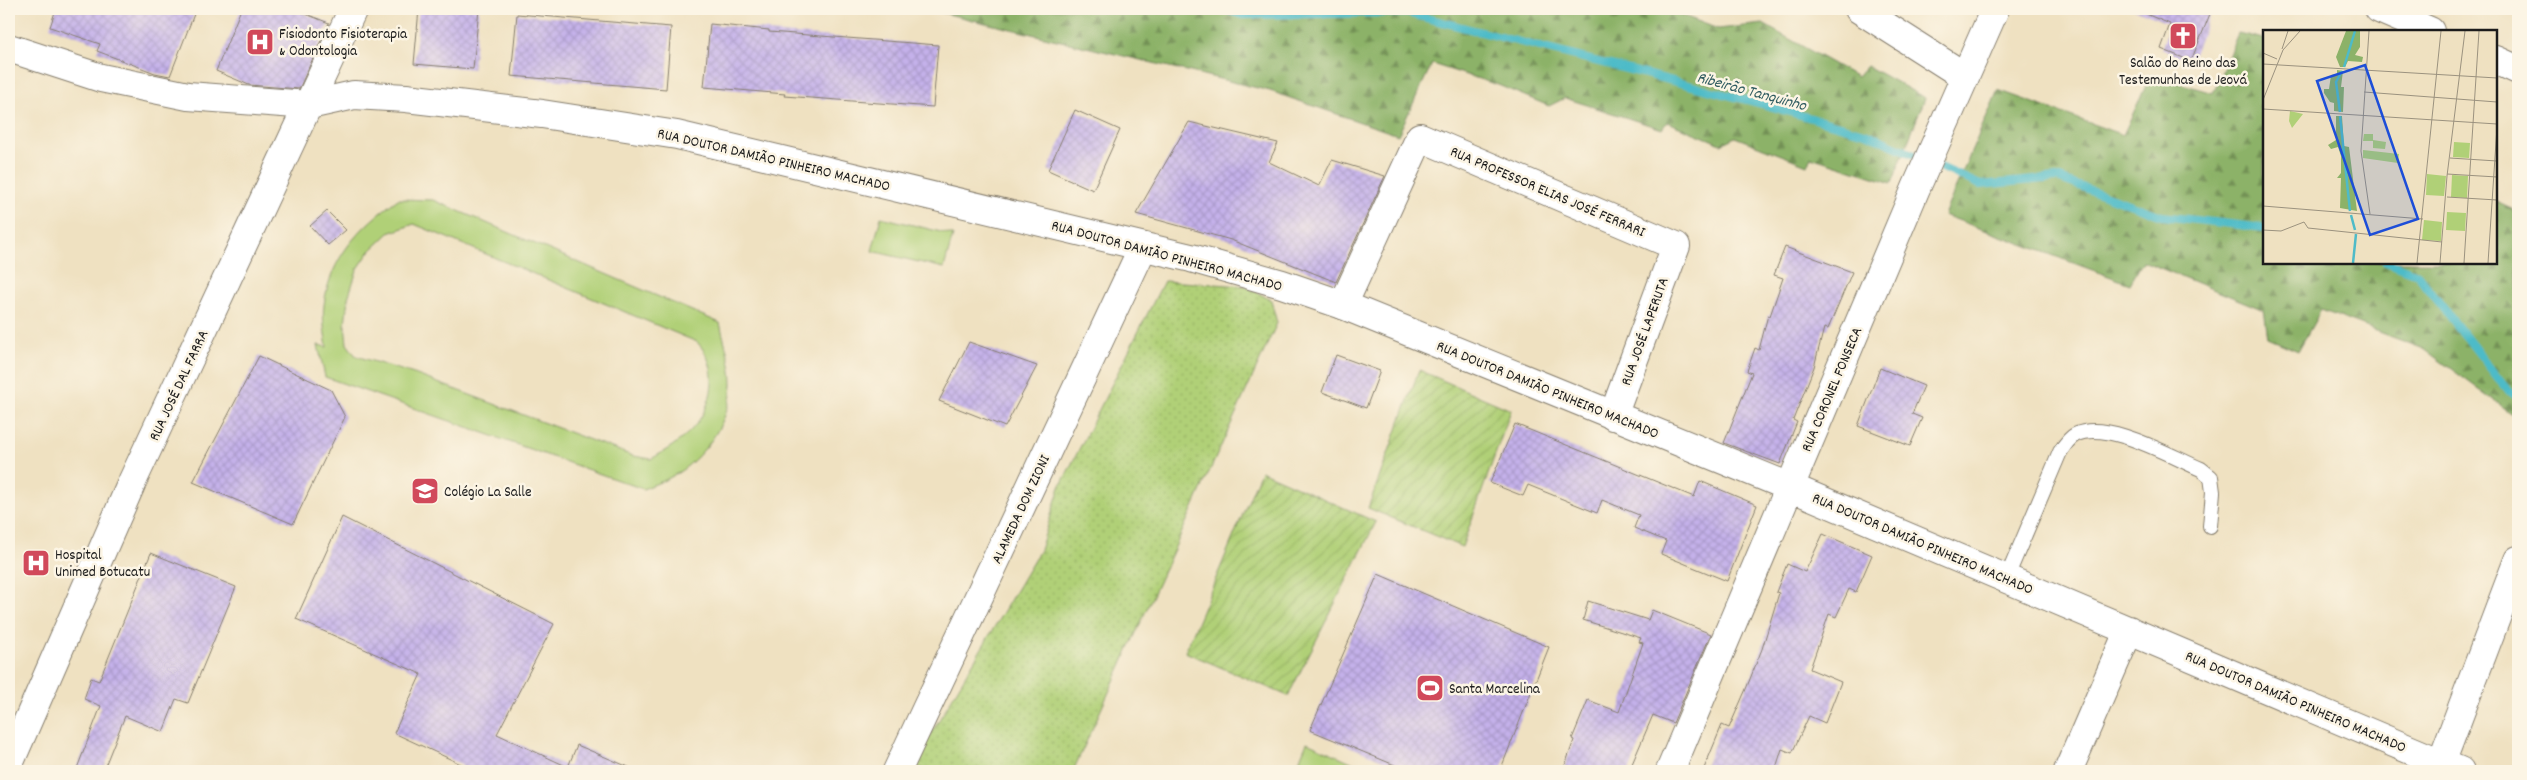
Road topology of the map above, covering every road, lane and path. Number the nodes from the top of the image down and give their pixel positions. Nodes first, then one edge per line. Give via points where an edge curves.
1 (354, 9) edge
2 (1859, 9) edge
3 (1995, 9) edge
4 (2379, 9) edge
5 (2428, 30) edge
6 (9, 48) edge
7 (2497, 60) edge
8 (2518, 70) edge
9 (1964, 76) junction
10 (309, 104) junction
11 (1676, 246) joint
12 (1143, 247) junction
13 (1343, 305) junction
14 (1613, 416) junction
15 (1790, 487) junction
16 (2210, 526) dead end
17 (2518, 560) edge
18 (2006, 577) junction
19 (2129, 630) junction
20 (9, 764) edge
21 (2447, 769) edge
22 (897, 771) edge
23 (1670, 771) edge
24 (2068, 771) edge

1 - 10 street, RUA JOSÉ DAL FARRA
2 - 9 street
3 - 9 street, RUA CORONEL FONSECA
4 - 5 street
6 - 10 street, RUA DOUTOR DAMIÃO PINHEIRO MACHADO via 101,78 188,96
7 - 8 street
9 - 15 street, RUA CORONEL FONSECA
10 - 12 street, RUA DOUTOR DAMIÃO PINHEIRO MACHADO via 354,95 406,98 542,114 677,135
10 - 20 street, RUA JOSÉ DAL FARRA via 132,482
11 - 13 street, RUA PROFESSOR ELIAS JOSÉ FERRARI via 1420,137
11 - 14 street, RUA JOSÉ LAPERUTA
12 - 13 street, RUA DOUTOR DAMIÃO PINHEIRO MACHADO via 1282,284
12 - 22 street, ALAMEDA DOM ZIONI
13 - 14 street, RUA DOUTOR DAMIÃO PINHEIRO MACHADO
14 - 15 street, RUA DOUTOR DAMIÃO PINHEIRO MACHADO
15 - 18 street, RUA DOUTOR DAMIÃO PINHEIRO MACHADO
15 - 23 street, RUA CORONEL FONSECA
16 - 18 lane via 2211,478 2201,469 2108,431 2089,430 2073,435 2060,452
17 - 21 street
18 - 19 street, RUA DOUTOR DAMIÃO PINHEIRO MACHADO
19 - 21 street, RUA DOUTOR DAMIÃO PINHEIRO MACHADO
19 - 24 street

